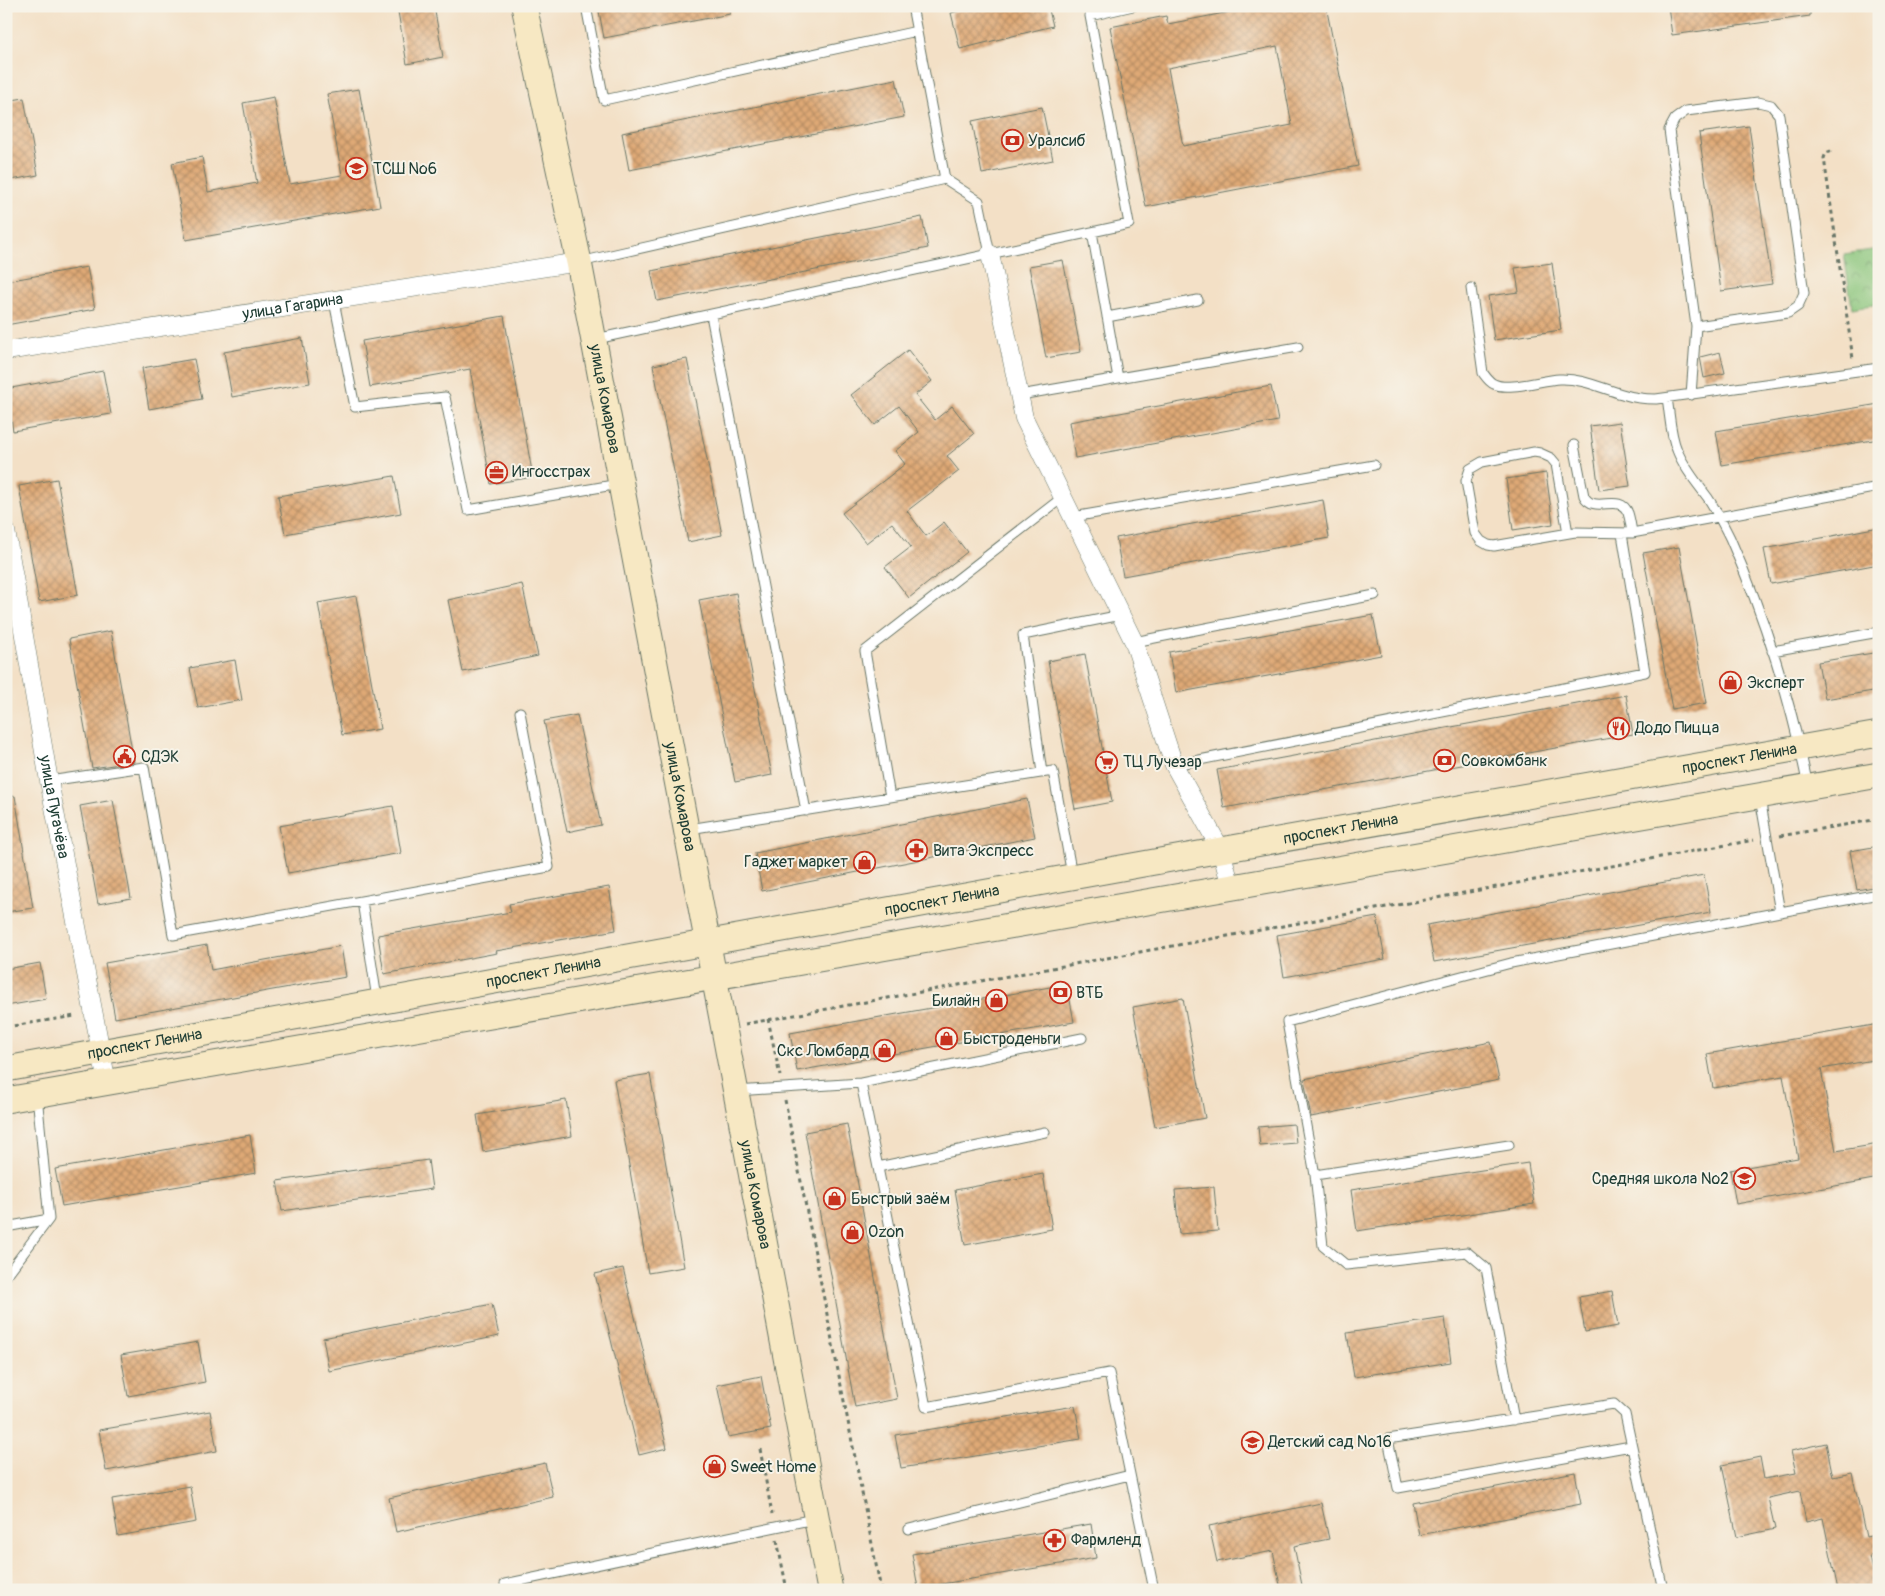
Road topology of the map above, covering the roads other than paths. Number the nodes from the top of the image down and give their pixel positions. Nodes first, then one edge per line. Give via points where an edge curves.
1 (524, 6) edge
2 (586, 6) edge
3 (912, 6) edge
4 (1133, 6) edge
5 (917, 31) junction
6 (946, 180) junction
7 (1092, 232) junction
8 (990, 254) junction
9 (579, 262) junction
10 (1471, 288) dead end
11 (1198, 300) dead end
12 (334, 301) junction
13 (711, 315) junction
14 (1107, 317) junction
15 (1696, 326) junction
16 (593, 340) junction
17 (1298, 347) dead end
18 (6, 351) edge
19 (1879, 368) edge
20 (1118, 378) junction
21 (1020, 395) junction
22 (1691, 395) junction
23 (1667, 398) junction
24 (1574, 445) dead end
25 (1374, 465) dead end
26 (621, 484) junction
27 (1879, 487) edge
28 (1063, 497) junction
29 (1073, 516) junction
30 (1719, 517) junction
31 (6, 531) edge
32 (1568, 533) junction
33 (1632, 533) junction
34 (1622, 534) junction
35 (1375, 595) dead end
36 (1121, 614) junction
37 (1879, 632) edge
38 (1134, 642) junction
39 (1772, 652) junction
40 (520, 712) dead end
41 (1879, 734) edge
42 (1800, 748) junction
43 (1174, 765) junction
44 (1042, 773) junction
45 (1879, 775) edge
46 (49, 782) junction
47 (1808, 787) junction
48 (1760, 795) junction
49 (890, 797) junction
50 (806, 811) junction
51 (686, 830) junction
52 (1221, 850) junction
53 (1073, 877) junction
54 (1231, 887) junction
55 (1879, 894) edge
56 (362, 901) junction
57 (1780, 912) junction
58 (708, 944) junction
59 (714, 977) junction
60 (377, 1003) junction
61 (1082, 1038) dead end
62 (101, 1052) junction
63 (6, 1069) edge
64 (107, 1083) junction
65 (861, 1083) junction
66 (736, 1092) junction
67 (37, 1095) junction
68 (6, 1100) edge
69 (1045, 1132) dead end
70 (1509, 1145) dead end
71 (878, 1167) junction
72 (1315, 1175) junction
73 (49, 1219) junction
74 (6, 1227) edge
75 (6, 1276) edge
76 (1514, 1420) junction
77 (1631, 1446) junction
78 (1130, 1476) junction
79 (817, 1518) junction
80 (909, 1529) dead end
81 (506, 1590) edge
82 (830, 1590) edge
83 (1154, 1590) edge
84 (1663, 1590) edge

1 - 9 street, улица Комарова
2 - 5 lane via 604,100
3 - 5 lane
4 - 7 lane via 1090,16 1129,224
5 - 6 lane
6 - 8 lane via 979,201
6 - 9 lane
7 - 8 lane
7 - 14 lane
8 - 13 lane
8 - 21 street
9 - 12 street, улица Гагарина
9 - 16 street, улица Комарова
10 - 23 lane via 1483,373 1494,385 1572,379 1632,397
11 - 14 lane
12 - 18 street, улица Гагарина
12 - 26 lane via 355,407 445,397 468,510
13 - 16 lane
13 - 50 lane
14 - 20 lane
15 - 15 lane via 1669,130 1675,119 1686,111 1764,102 1779,115 1804,293 1802,301 1788,313
15 - 22 lane
16 - 26 street, улица Комарова
17 - 20 lane
19 - 22 lane
20 - 21 lane
21 - 28 street via 1024,418
22 - 23 lane
23 - 30 lane via 1676,450
24 - 33 lane via 1586,500 1591,504 1623,506 1628,512
25 - 29 lane
26 - 51 street, улица Комарова
27 - 30 lane
28 - 29 street
28 - 49 lane via 865,651
29 - 36 street
30 - 33 lane
30 - 39 lane
31 - 46 street, улица Пугачёва
32 - 32 lane via 1494,546 1481,541 1475,533 1466,481 1470,469 1482,462 1534,452 1546,455 1556,464
32 - 34 lane
33 - 34 lane
34 - 43 lane via 1645,672
35 - 38 lane
36 - 38 street
36 - 44 lane via 1023,635
37 - 39 lane
38 - 43 street
39 - 42 lane
40 - 56 lane via 549,867
41 - 42 street, проспект Ленина
42 - 47 lane
42 - 52 street, проспект Ленина
43 - 52 street
44 - 49 lane
44 - 53 lane via 1053,771
45 - 47 street, проспект Ленина
46 - 56 lane via 144,767 173,935
46 - 62 street, улица Пугачёва
47 - 48 street, проспект Ленина
48 - 54 street, проспект Ленина
48 - 57 lane
49 - 50 lane
50 - 51 lane
51 - 58 street, улица Комарова
52 - 53 street, проспект Ленина
52 - 54 street
53 - 58 street, проспект Ленина
54 - 59 street, проспект Ленина
55 - 57 lane
56 - 60 lane
57 - 72 lane via 1511,963 1287,1022
58 - 59 street, улица Комарова
58 - 60 street, проспект Ленина
59 - 64 street, проспект Ленина
59 - 66 street, улица Комарова
60 - 62 street, проспект Ленина
61 - 65 lane
62 - 63 street, проспект Ленина
62 - 64 street, улица Пугачёва
64 - 67 street, проспект Ленина
65 - 66 lane
65 - 71 lane
66 - 79 street, улица Комарова
67 - 68 street, проспект Ленина
67 - 73 lane
69 - 71 lane
70 - 72 lane
71 - 78 lane via 926,1407 1109,1373
72 - 76 lane via 1324,1246 1346,1265 1467,1252 1486,1268
73 - 74 lane
73 - 75 lane
76 - 77 lane via 1614,1404 1625,1414
76 - 77 lane via 1388,1440 1398,1488
77 - 84 lane
78 - 80 lane
78 - 83 lane
79 - 81 lane via 505,1584
79 - 82 street, улица Комарова

